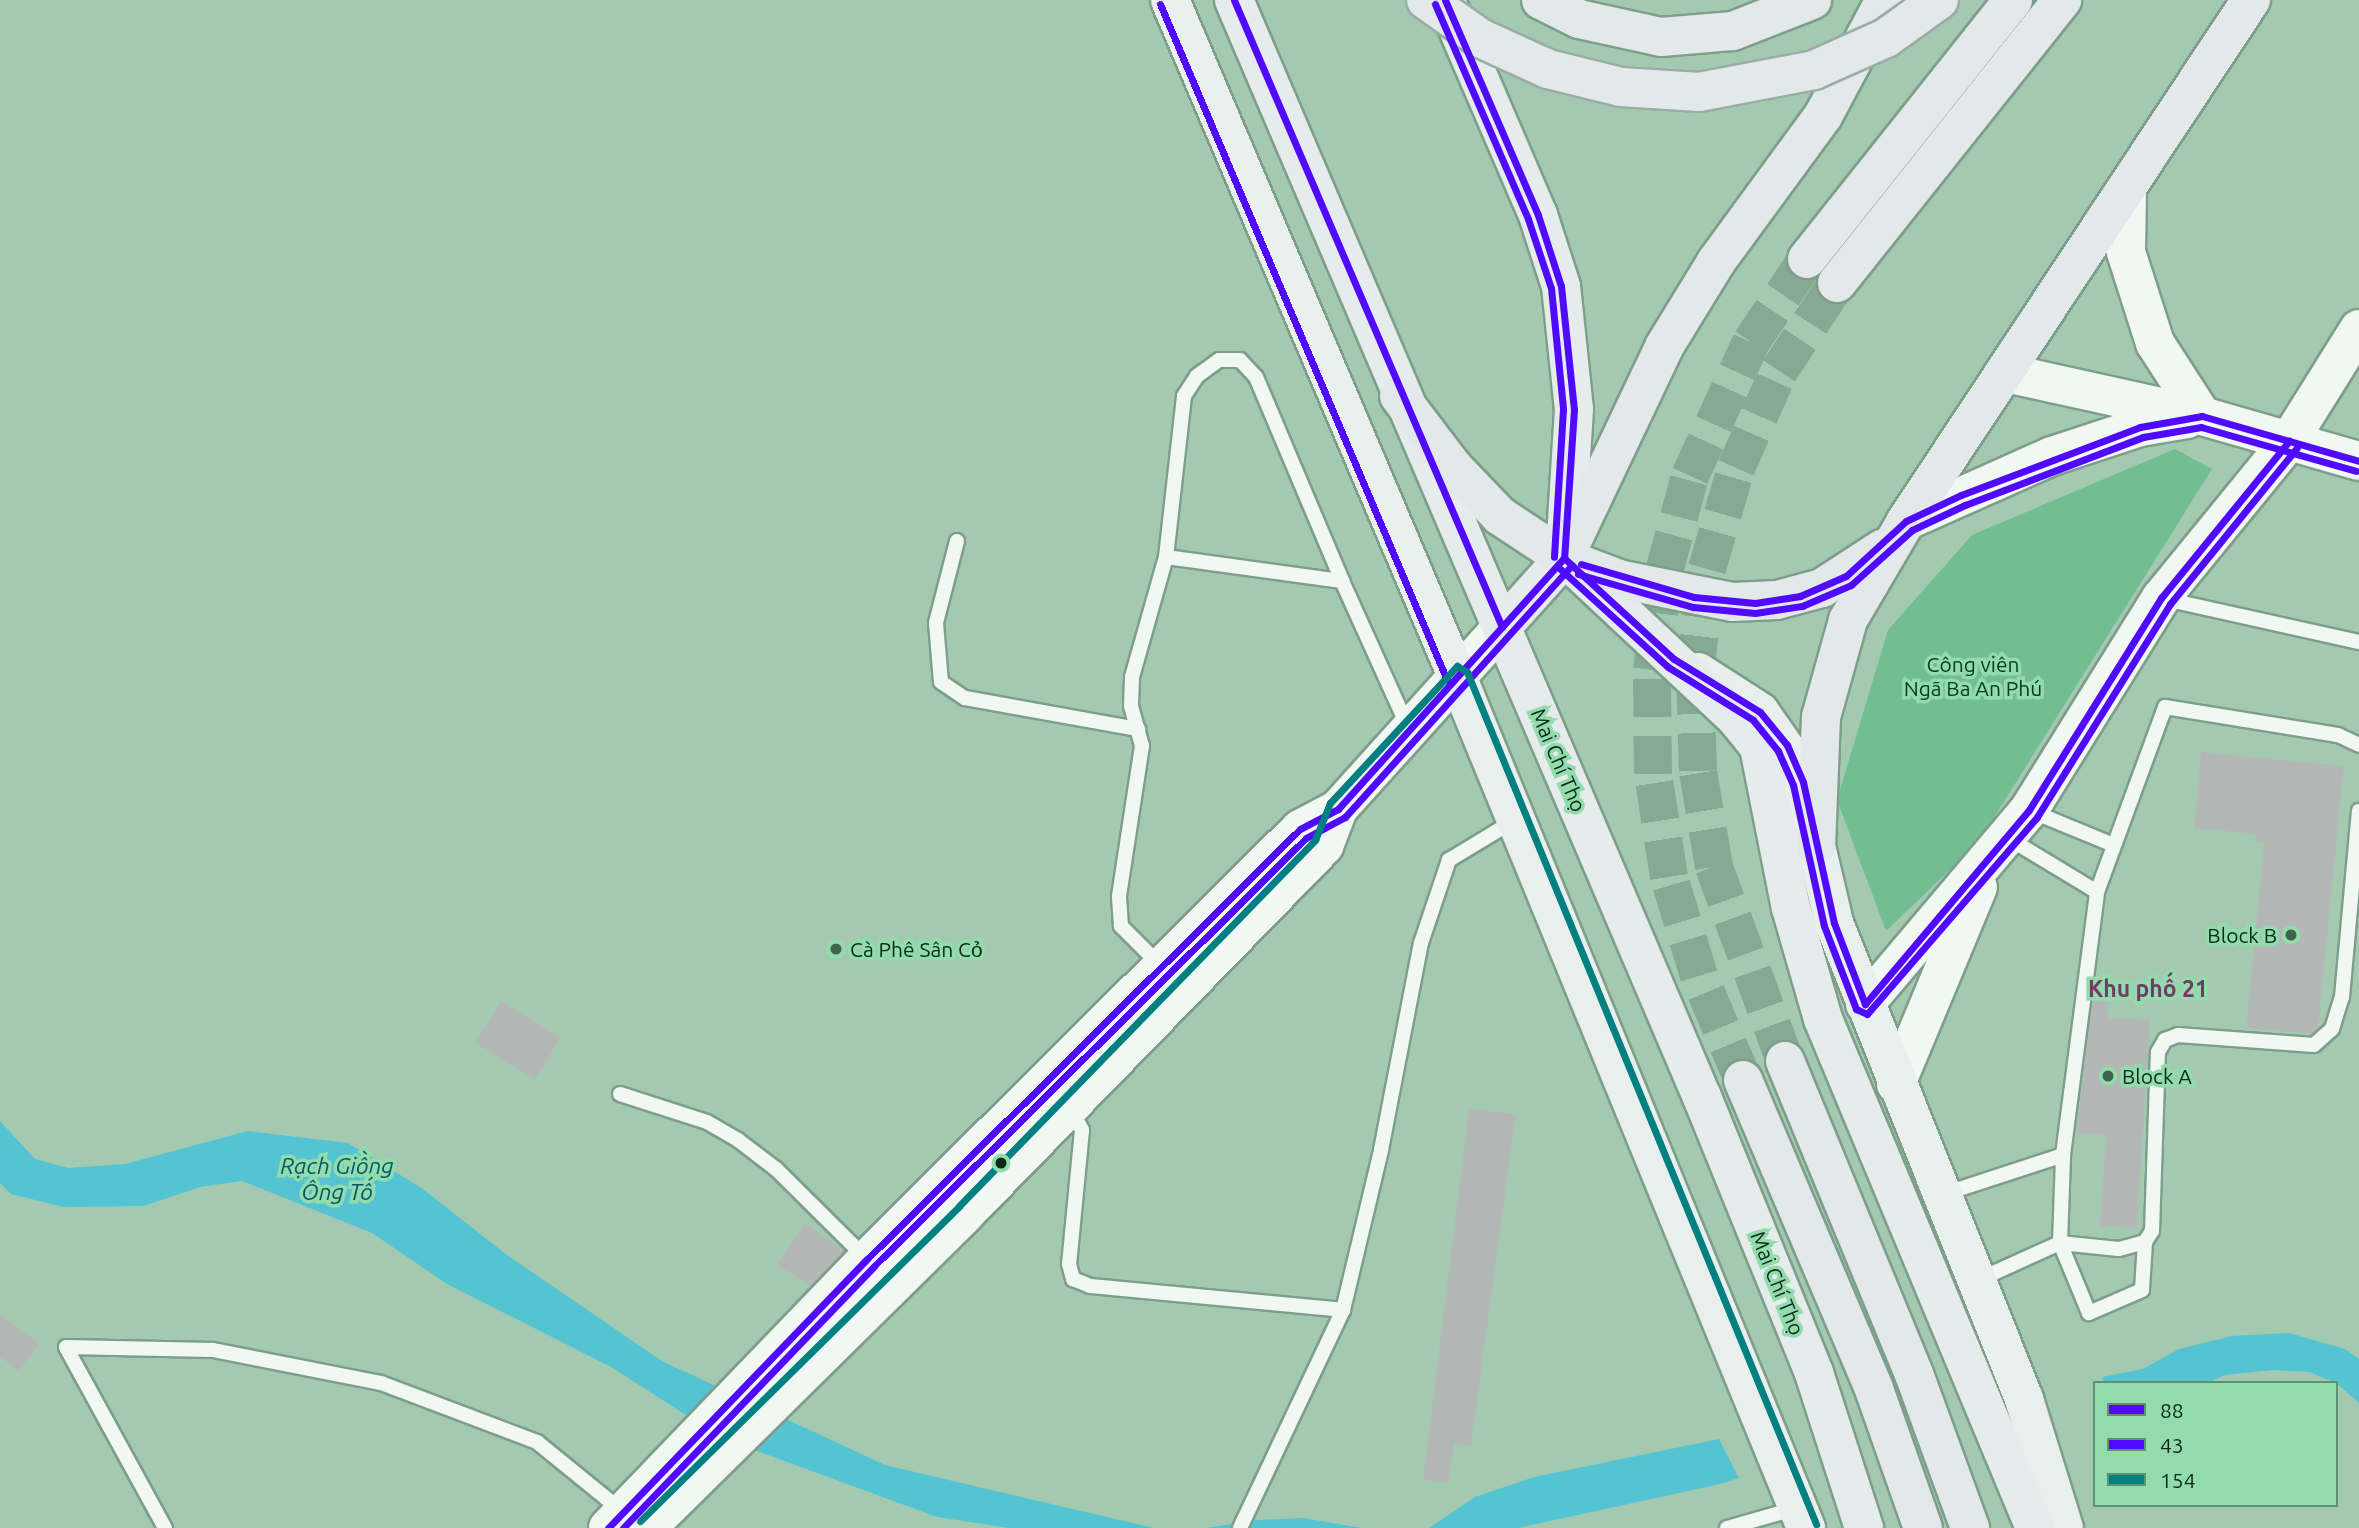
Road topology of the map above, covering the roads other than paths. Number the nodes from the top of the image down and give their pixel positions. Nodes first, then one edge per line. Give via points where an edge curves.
1 (1170, 0) edge
2 (1234, 0) edge
3 (1426, 0) edge
4 (1445, 0) edge
5 (1541, 0) edge
6 (1812, 0) edge
7 (1885, 0) edge
8 (1939, 0) edge
9 (2013, 0) edge
10 (2063, 0) edge
11 (2251, 0) edge
12 (2127, 193) junction
13 (1807, 259) tunnel mouth
14 (1837, 283) tunnel mouth
15 (2359, 329) edge
16 (2006, 373) junction
17 (1399, 396) junction
18 (2203, 416) junction
19 (2289, 441) junction
20 (2358, 457) edge
21 (1906, 521) junction
22 (957, 541) dead end
23 (1166, 557) junction
24 (1564, 558) junction
25 (1342, 581) junction
26 (2161, 598) junction
27 (1502, 626) junction
28 (2359, 642) edge
29 (1674, 659) junction
30 (1457, 676) junction
31 (1138, 729) junction
32 (1409, 730) junction
33 (2359, 745) edge
34 (1338, 809) junction
35 (2359, 811) edge
36 (1516, 819) junction
37 (2009, 833) junction
38 (2111, 844) junction
39 (1816, 847) junction
40 (2096, 892) junction
41 (1162, 967) junction
42 (1865, 1004) junction
43 (1785, 1061) tunnel mouth
44 (1743, 1080) tunnel mouth
45 (1896, 1084) junction
46 (620, 1094) dead end
47 (1068, 1104) junction
48 (2063, 1155) junction
49 (1939, 1196) junction
50 (2145, 1242) junction
51 (2060, 1243) junction
52 (867, 1259) junction
53 (1976, 1281) junction
54 (1343, 1310) junction
55 (787, 1363) junction
56 (640, 1510) edge
57 (1802, 1518) edge
58 (165, 1528) edge
59 (1240, 1528) edge
60 (1727, 1528) edge
61 (1864, 1528) edge
62 (1923, 1528) edge
63 (1970, 1528) edge
64 (2035, 1528) edge
65 (2064, 1528) edge

1 - 30 main road
2 - 17 highway, Mai Chí Thọ
3 - 8 highway, bridge via 1480,37 1548,69 1621,87 1699,92 1814,70 1886,38
4 - 24 highway via 1538,215 1561,286 1574,410
5 - 6 highway via 1579,19 1661,37 1733,31
7 - 24 highway via 1823,116 1716,262 1664,347
9 - 13 highway
10 - 14 highway
11 - 12 highway
12 - 16 highway
12 - 18 main road via 2126,252 2155,343
15 - 19 main road
16 - 18 main road
16 - 21 highway
17 - 24 highway via 1475,493 1527,536
17 - 27 highway, Mai Chí Thọ
18 - 19 main road
18 - 21 main road via 2140,427 2052,456
19 - 20 main road
19 - 26 main road
21 - 24 highway via 1846,576 1800,596 1766,602 1732,602 1656,589
21 - 39 highway via 1848,620 1832,662 1817,749
22 - 31 lane via 936,623 941,682 965,698
23 - 25 lane
23 - 25 lane via 1184,396 1197,376 1219,360 1240,360 1256,377
23 - 31 lane via 1132,677 1131,706
24 - 27 highway
24 - 29 highway
25 - 32 lane
26 - 28 lane
26 - 37 main road
27 - 30 main road
27 - 61 highway, Mai Chí Thọ via 1814,1373
29 - 39 main road via 1745,700 1774,727 1803,782
29 - 64 highway via 1748,731 1764,760 1791,908 1823,1019
30 - 32 main road
30 - 36 main road
31 - 41 lane via 1142,746 1119,896 1121,926
32 - 34 main road
33 - 38 lane via 2325,732 2165,707
34 - 41 main road via 1300,828
34 - 47 main road via 1324,846
35 - 50 lane via 2342,998 2332,1029 2314,1045 2178,1035 2159,1048 2152,1231
36 - 54 lane via 1449,860 1421,943 1381,1150
36 - 57 main road
37 - 38 lane
37 - 40 lane
37 - 42 main road
37 - 45 main road
38 - 40 lane
39 - 42 main road via 1834,923
40 - 48 lane
41 - 52 main road
42 - 45 main road
43 - 63 highway via 1913,1374
44 - 62 highway via 1874,1389
45 - 49 main road
46 - 52 lane via 707,1122 738,1140 776,1169
47 - 54 lane via 1082,1130 1069,1264 1073,1279 1090,1286
47 - 55 main road via 966,1213
48 - 49 lane
48 - 51 lane
49 - 53 main road
50 - 51 lane via 2119,1250
50 - 51 lane via 2142,1290 2089,1312
51 - 53 lane
52 - 55 main road
53 - 65 main road via 2024,1399
54 - 59 lane
55 - 56 main road
56 - 58 lane via 537,1443 381,1383 213,1350 66,1347
57 - 60 lane

